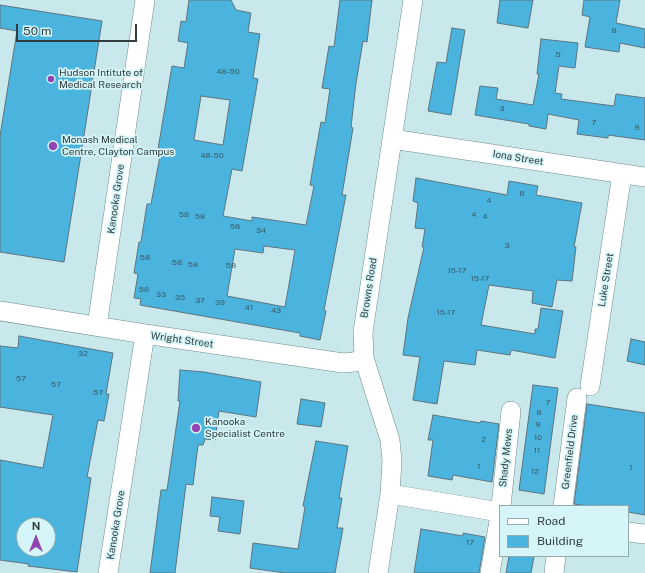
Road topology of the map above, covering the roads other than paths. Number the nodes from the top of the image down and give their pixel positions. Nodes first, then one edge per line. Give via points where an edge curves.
1 (145, 0) edge
2 (413, 0) edge
3 (392, 139) junction
4 (622, 174) junction
5 (645, 177) edge
6 (0, 311) edge
7 (97, 326) junction
8 (145, 334) junction
9 (364, 358) junction
10 (584, 392) joint
11 (511, 411) dead end
12 (390, 494) junction
13 (501, 505) edge
14 (564, 505) edge
15 (499, 512) edge
16 (499, 521) edge
17 (629, 532) edge
18 (645, 534) edge
19 (556, 557) edge
20 (108, 573) edge
21 (378, 573) edge
22 (490, 573) edge
23 (554, 573) edge

1 - 7 street, Kanooka Grove
2 - 3 street, Browns Road
3 - 4 street, Iona Street
3 - 9 street, Browns Road via 362,332
4 - 5 street, Iona Street
4 - 10 street, Luke Street
6 - 7 street, Wright Street
7 - 8 street, Wright Street
8 - 9 street, Wright Street via 343,362 354,362
8 - 20 street, Kanooka Grove
9 - 12 street, Browns Road via 390,440
10 - 14 street, Greenfield Drive
11 - 13 street, Shady Mews
12 - 15 street
12 - 21 street, Browns Road
16 - 22 street
17 - 18 street
19 - 23 street

